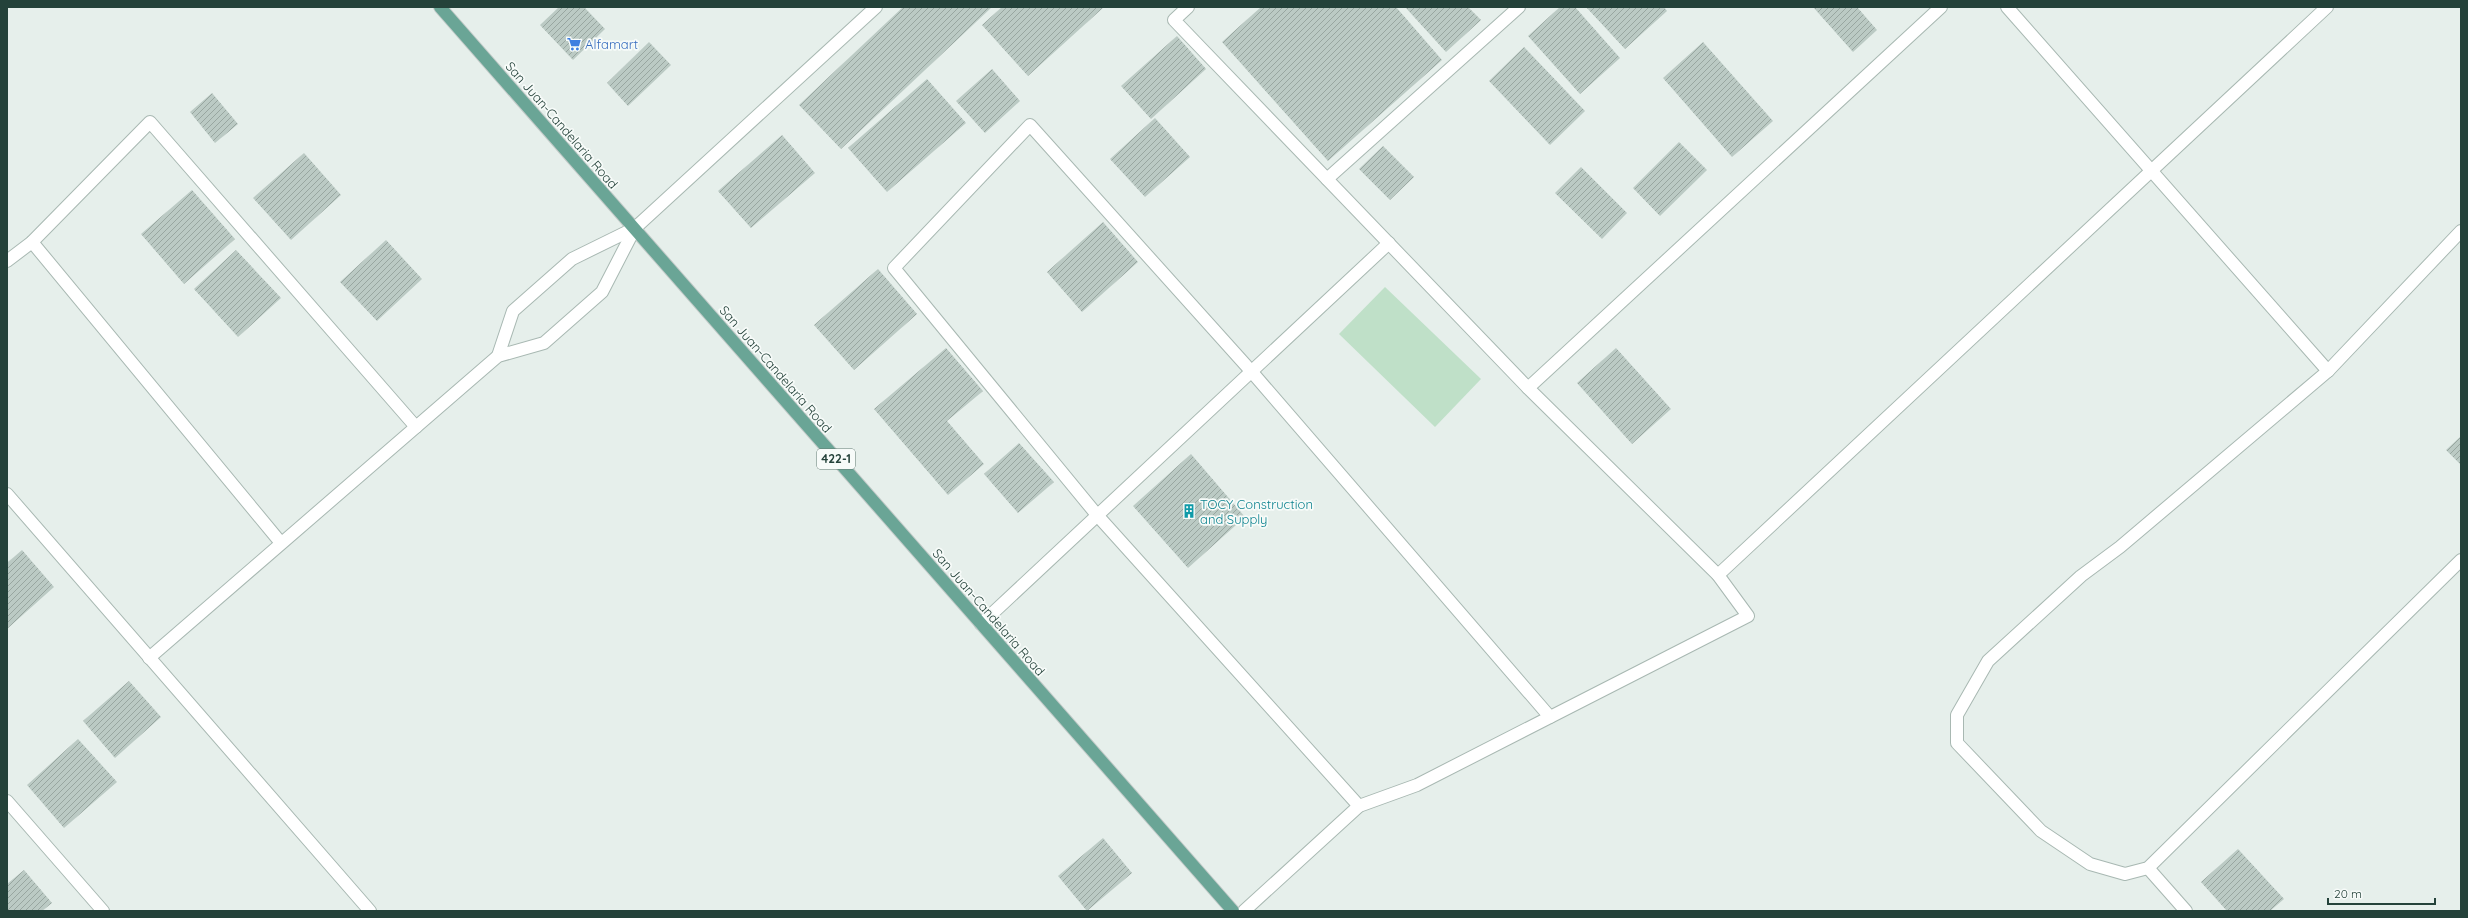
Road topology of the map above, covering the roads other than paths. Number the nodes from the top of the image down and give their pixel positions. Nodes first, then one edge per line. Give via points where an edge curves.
1 (440, 7) edge
2 (876, 7) edge
3 (1188, 7) edge
4 (1519, 7) edge
5 (1941, 7) edge
6 (2007, 7) edge
7 (2327, 7) edge
8 (2152, 171) junction
9 (1327, 179) junction
10 (635, 228) junction
11 (2461, 231) edge
12 (32, 242) junction
13 (1389, 243) junction
14 (7, 261) edge
15 (498, 356) junction
16 (1251, 371) junction
17 (2328, 371) junction
18 (1528, 388) junction
19 (416, 427) junction
20 (7, 494) edge
21 (1097, 515) junction
22 (281, 543) junction
23 (2461, 560) edge
24 (1718, 575) junction
25 (981, 624) junction
26 (149, 658) junction
27 (1550, 717) junction
28 (7, 802) edge
29 (1359, 806) junction
30 (2148, 868) junction
31 (103, 911) edge
32 (370, 911) edge
33 (1233, 911) edge
34 (1244, 911) edge
35 (2186, 911) edge

1 - 10 main road, San Juan-Candelaria Road / 422-1
2 - 10 street
3 - 9 street via 1174,20
4 - 9 street
5 - 18 street
6 - 8 street
7 - 8 street
8 - 17 street
8 - 24 street
9 - 13 street
10 - 15 street via 572,259 513,311
10 - 15 street via 602,292 544,343
10 - 25 main road, San Juan-Candelaria Road / 422-1
11 - 17 street
12 - 14 street
12 - 19 street via 150,122
12 - 22 street
13 - 16 street
13 - 18 street
15 - 19 street
16 - 21 street
16 - 21 street via 1030,125 894,268
16 - 27 street
17 - 30 street via 2120,547 2081,576 1988,661 1957,715 1957,743 2041,831 2090,864 2124,874
18 - 24 street
19 - 22 street
20 - 26 street
21 - 25 street
21 - 29 street
22 - 26 street
23 - 30 street
24 - 27 street via 1748,616
25 - 33 main road, San Juan-Candelaria Road / 422-1
26 - 32 street
27 - 29 street via 1417,785
28 - 31 street
29 - 34 street
30 - 35 street

